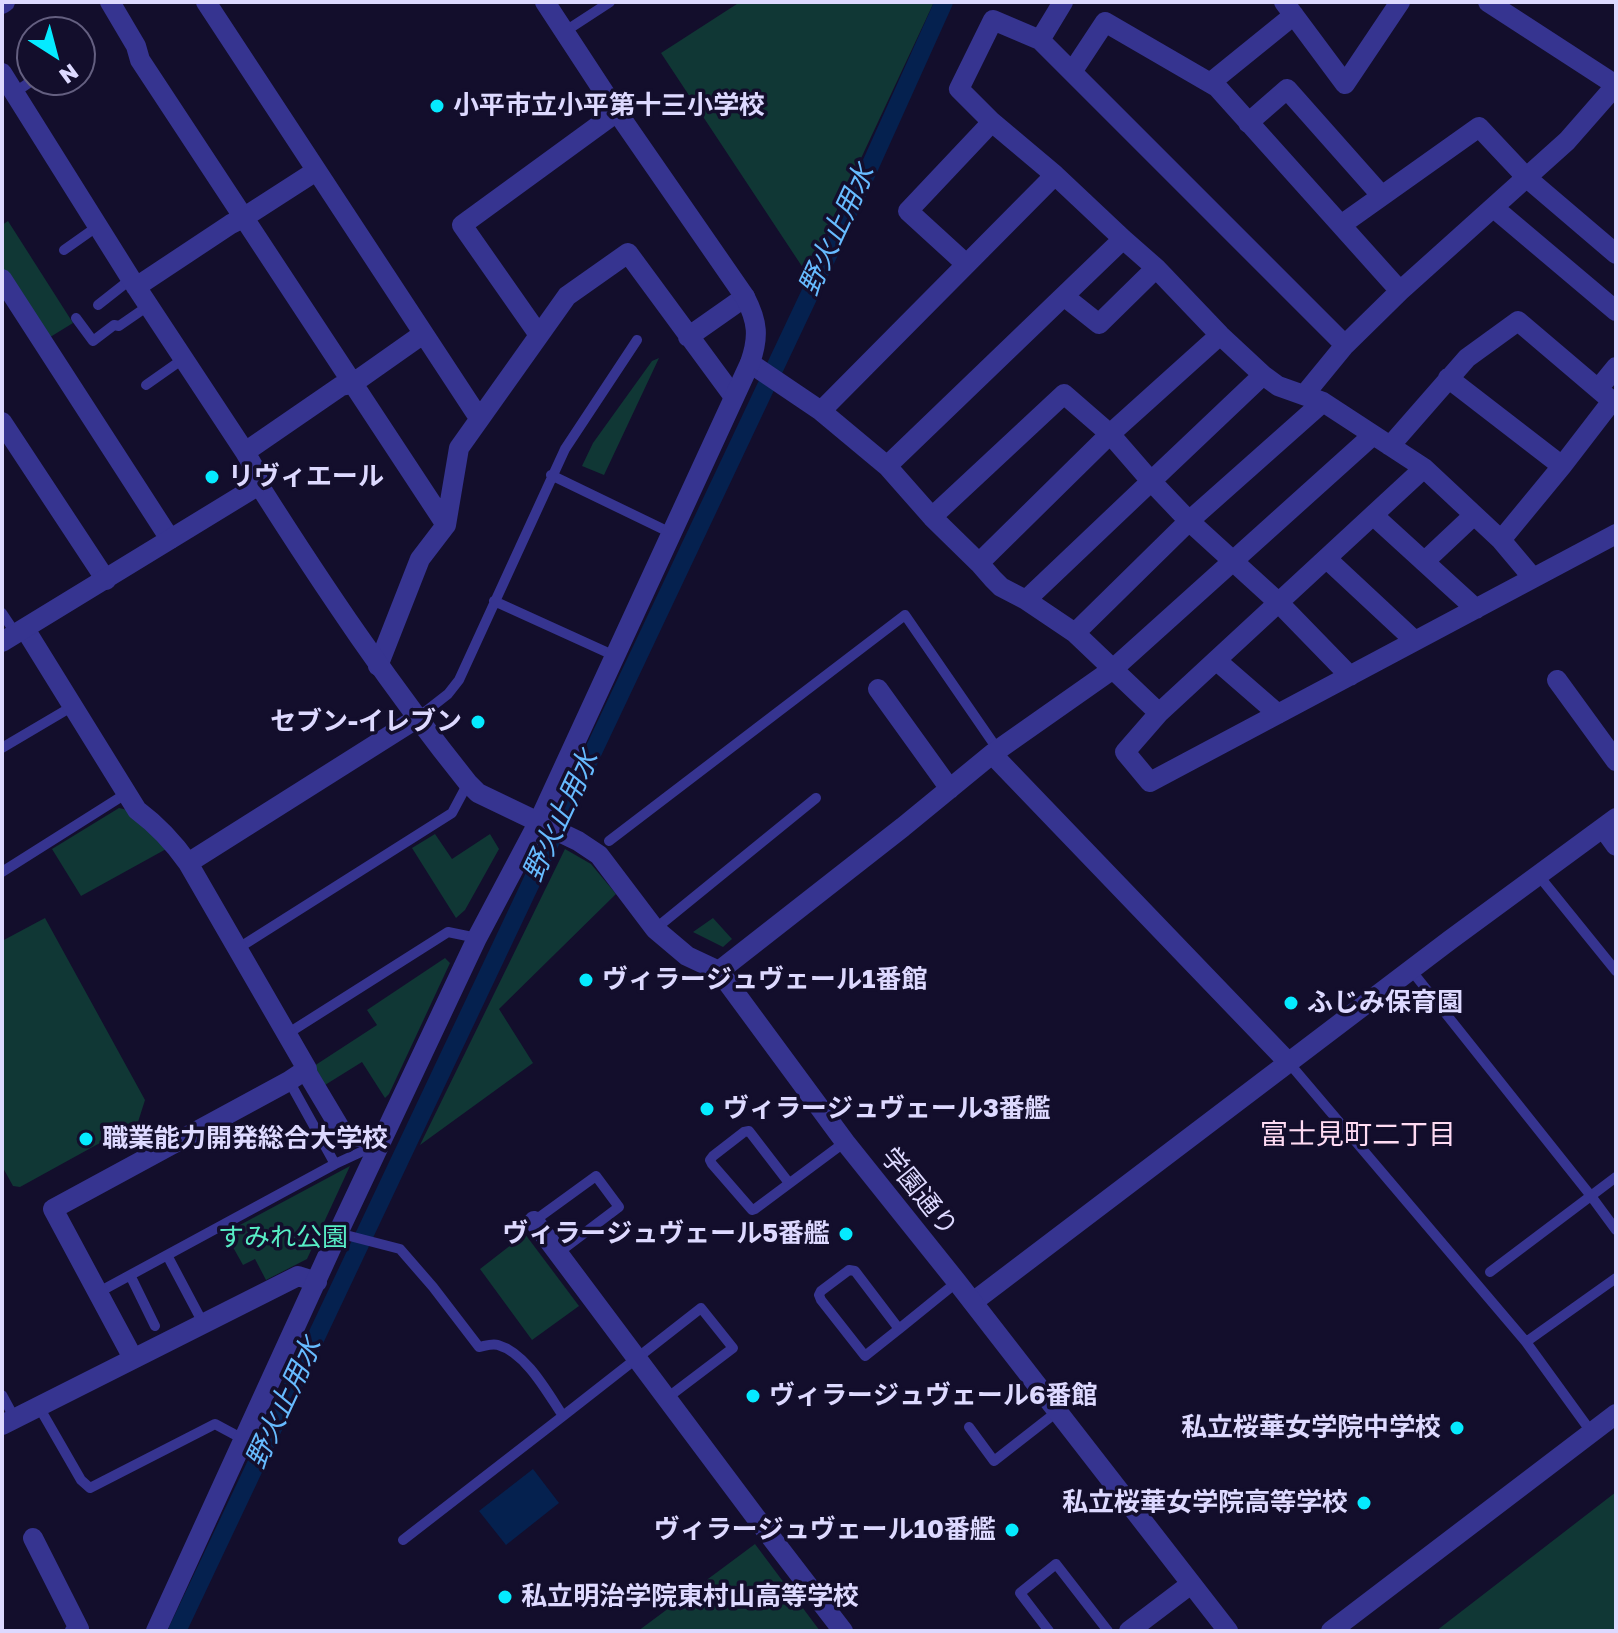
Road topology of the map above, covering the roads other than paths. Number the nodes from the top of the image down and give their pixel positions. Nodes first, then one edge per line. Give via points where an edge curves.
1 (110, 2) edge
2 (206, 2) edge
3 (545, 2) edge
4 (610, 2) edge
5 (1063, 2) edge
6 (1400, 2) edge
7 (1488, 2) edge
8 (1289, 9) edge
9 (564, 32) junction
10 (1040, 40) junction
11 (1072, 72) junction
12 (2, 73) edge
13 (1210, 83) junction
14 (14, 93) joint
15 (617, 112) junction
16 (992, 122) junction
17 (1248, 123) junction
18 (316, 171) junction
19 (1055, 175) junction
20 (1527, 178) junction
21 (1381, 195) junction
22 (1494, 208) junction
23 (243, 218) junction
24 (1341, 225) junction
25 (98, 226) junction
26 (1123, 239) junction
27 (64, 250) dead end
28 (1616, 254) edge
29 (966, 264) junction
30 (1156, 268) junction
31 (2, 279) edge
32 (134, 283) junction
33 (1400, 291) junction
34 (745, 297) junction
35 (1065, 297) junction
36 (98, 305) dead end
37 (148, 306) junction
38 (1616, 311) edge
39 (76, 318) dead end
40 (423, 334) junction
41 (539, 335) junction
42 (1220, 335) junction
43 (688, 337) junction
44 (637, 340) dead end
45 (1345, 345) junction
46 (183, 359) junction
47 (1616, 367) edge
48 (764, 372) junction
49 (1263, 375) junction
50 (1448, 378) junction
51 (352, 384) junction
52 (146, 385) dead end
53 (1598, 389) junction
54 (734, 397) junction
55 (1313, 398) junction
56 (821, 411) junction
57 (479, 418) junction
58 (2, 422) edge
59 (1110, 434) junction
60 (1381, 440) junction
61 (245, 452) junction
62 (887, 466) junction
63 (1562, 466) junction
64 (1424, 468) junction
65 (551, 475) junction
66 (1150, 480) junction
67 (259, 485) junction
68 (1474, 515) junction
69 (1374, 516) junction
70 (932, 517) junction
71 (1189, 521) junction
72 (446, 525) junction
73 (671, 533) junction
74 (1616, 534) edge
75 (170, 539) junction
76 (1501, 540) junction
77 (1327, 559) junction
78 (1233, 562) junction
79 (1424, 562) junction
80 (979, 563) junction
81 (1533, 578) junction
82 (106, 580) junction
83 (1026, 600) junction
84 (494, 601) junction
85 (1279, 603) junction
86 (1476, 609) junction
87 (2, 613) edge
88 (1075, 633) junction
89 (14, 635) edge
90 (1415, 641) junction
91 (615, 656) junction
92 (1217, 661) junction
93 (378, 666) junction
94 (1113, 669) junction
95 (1350, 676) junction
96 (1557, 680) dead end
97 (878, 689) dead end
98 (73, 706) junction
99 (1159, 713) junction
100 (1278, 714) junction
101 (416, 719) junction
102 (2, 748) edge
103 (995, 752) junction
104 (1616, 761) edge
105 (468, 783) junction
106 (950, 789) junction
107 (127, 793) junction
108 (816, 798) dead end
109 (1609, 823) edge
110 (543, 826) junction
111 (609, 841) dead end
112 (1616, 846) edge
113 (188, 863) junction
114 (2, 872) edge
115 (1539, 876) junction
116 (655, 929) junction
117 (477, 938) junction
118 (237, 949) junction
119 (1411, 970) junction
120 (719, 971) junction
121 (1616, 971) edge
122 (287, 1034) junction
123 (1289, 1063) junction
124 (298, 1076) junction
125 (381, 1142) junction
126 (845, 1142) junction
127 (335, 1164) junction
128 (1616, 1177) edge
129 (789, 1183) junction
130 (1591, 1196) junction
131 (534, 1221) joint
132 (1616, 1230) edge
133 (338, 1233) junction
134 (558, 1253) junction
135 (167, 1255) junction
136 (1490, 1272) dead end
137 (130, 1275) junction
138 (1616, 1278) edge
139 (317, 1282) junction
140 (957, 1282) junction
141 (99, 1292) junction
142 (973, 1302) junction
143 (203, 1323) junction
144 (155, 1326) dead end
145 (899, 1329) junction
146 (1526, 1342) junction
147 (133, 1358) junction
148 (637, 1359) junction
149 (2, 1395) edge
150 (667, 1398) junction
151 (39, 1407) junction
152 (1058, 1411) junction
153 (1616, 1414) edge
154 (563, 1416) junction
155 (8, 1422) edge
156 (969, 1427) dead end
157 (1592, 1433) junction
158 (243, 1439) junction
159 (33, 1538) dead end
160 (403, 1540) dead end
161 (1191, 1584) junction
162 (75, 1631) edge
163 (156, 1631) edge
164 (843, 1631) edge
165 (1049, 1631) edge
166 (1108, 1631) edge
167 (1129, 1631) edge
168 (1228, 1631) edge
169 (1331, 1631) edge

1 - 23 street via 140,60
2 - 18 street
3 - 9 street
4 - 9 lane
5 - 10 street
6 - 8 street via 1345,84
7 - 20 street via 1616,85
8 - 13 street
9 - 15 street
10 - 11 street
10 - 16 street via 993,20 959,89
11 - 13 street via 1105,22
11 - 45 street
12 - 14 street, 学園通り
13 - 17 street
14 - 25 street, 学園通り
15 - 34 street
15 - 41 street via 462,225
16 - 19 street
16 - 29 street via 908,211
17 - 21 street via 1287,89
17 - 24 street
18 - 23 street
18 - 40 street
19 - 26 street
19 - 29 street
20 - 21 street via 1479,127
20 - 22 street
20 - 28 street
21 - 24 street
22 - 33 street
22 - 38 street
23 - 32 street
23 - 51 street
24 - 33 street
25 - 27 lane
25 - 32 street, 学園通り
26 - 30 street
26 - 35 street
29 - 56 street
30 - 35 street via 1099,324
30 - 42 street
31 - 75 street
32 - 36 lane
32 - 37 street, 学園通り
33 - 45 street
34 - 43 street
34 - 48 street
35 - 62 street
37 - 39 lane via 93,341
37 - 46 street, 学園通り
40 - 51 street
40 - 57 street
41 - 43 street via 567,296 628,253
41 - 57 street
42 - 49 street
42 - 59 street
43 - 54 street
44 - 65 lane
45 - 55 street
46 - 52 lane
46 - 61 street, 学園通り
47 - 53 street
48 - 54 street
48 - 56 street
49 - 55 street
49 - 66 street
50 - 53 street via 1518,321
50 - 60 street
50 - 63 street
51 - 61 street via 341,386
51 - 72 street
53 - 63 street via 1612,401
54 - 73 street
55 - 60 street
55 - 71 street
56 - 62 street
57 - 72 street via 459,448
58 - 82 street
59 - 66 street
59 - 70 street via 1064,394
59 - 80 street
60 - 64 street
60 - 78 street
61 - 67 street, 学園通り
62 - 70 street
63 - 76 street
64 - 68 street
64 - 69 street
65 - 73 lane
65 - 84 lane
66 - 71 street
66 - 83 street
67 - 75 street
67 - 93 street, 学園通り
68 - 76 street
68 - 79 street
69 - 77 street
69 - 79 street
70 - 80 street
71 - 78 street
71 - 88 street
72 - 93 street via 420,559
73 - 91 street
74 - 81 street
75 - 82 street
76 - 81 street
77 - 85 street
77 - 90 street
78 - 85 street
78 - 94 street
79 - 86 street
80 - 83 street via 1001,587
81 - 86 street
82 - 89 street
83 - 88 street
84 - 91 lane
84 - 101 lane via 459,680
85 - 92 street
85 - 95 street
86 - 90 street
87 - 89 lane
88 - 94 street
89 - 98 street
90 - 95 street
91 - 110 street
92 - 99 street
92 - 100 street
93 - 101 street, 学園通り
94 - 99 street
94 - 103 street
95 - 100 street
96 - 104 street
97 - 106 street
98 - 102 lane
98 - 107 street
99 - 100 street via 1125,752 1150,782
101 - 105 street, 学園通り
101 - 113 street
103 - 106 street
103 - 111 lane via 905,615
103 - 123 street
105 - 110 street, 学園通り
105 - 118 lane via 452,813
106 - 120 street
107 - 113 street
107 - 114 lane
108 - 116 lane
109 - 112 street
109 - 115 street
110 - 116 street, 学園通り via 599,855
110 - 117 street
113 - 118 street
115 - 119 street
115 - 121 lane
116 - 120 street, 学園通り via 687,956
117 - 122 lane via 448,932
117 - 125 street
118 - 122 street
119 - 123 street
119 - 130 lane
120 - 126 street, 学園通り
122 - 124 street via 307,1069
123 - 142 street
123 - 146 lane
124 - 125 street via 343,1133
124 - 127 lane
124 - 141 street via 53,1209
125 - 127 lane
125 - 133 street
126 - 129 lane
126 - 140 street, 学園通り
127 - 135 lane
128 - 130 lane
129 - 129 lane via 752,1210 710,1160 749,1131
130 - 132 lane
130 - 136 lane
131 - 134 street
131 - 134 lane via 596,1176 619,1207
133 - 139 street
133 - 154 lane via 400,1249 479,1347 495,1344 514,1353
134 - 148 street
135 - 137 lane
135 - 143 lane
137 - 141 lane
137 - 144 lane
138 - 146 lane
139 - 143 street via 298,1276
139 - 158 street
140 - 142 street, 学園通り
140 - 145 lane
141 - 147 street
142 - 152 street, 学園通り
143 - 147 street
145 - 145 lane via 865,1356 819,1295 843,1273 855,1271
146 - 157 lane
147 - 151 street
148 - 150 street
148 - 150 lane via 701,1308 733,1348
148 - 154 lane
149 - 155 lane
150 - 164 street
151 - 155 street
151 - 158 lane via 90,1488 215,1424
152 - 156 lane via 994,1461
152 - 161 street, 学園通り
153 - 157 street
154 - 160 lane
157 - 169 street
158 - 163 street
159 - 162 street via 79,1629
161 - 167 street
161 - 168 street, 学園通り
165 - 166 lane via 1020,1593 1056,1564

